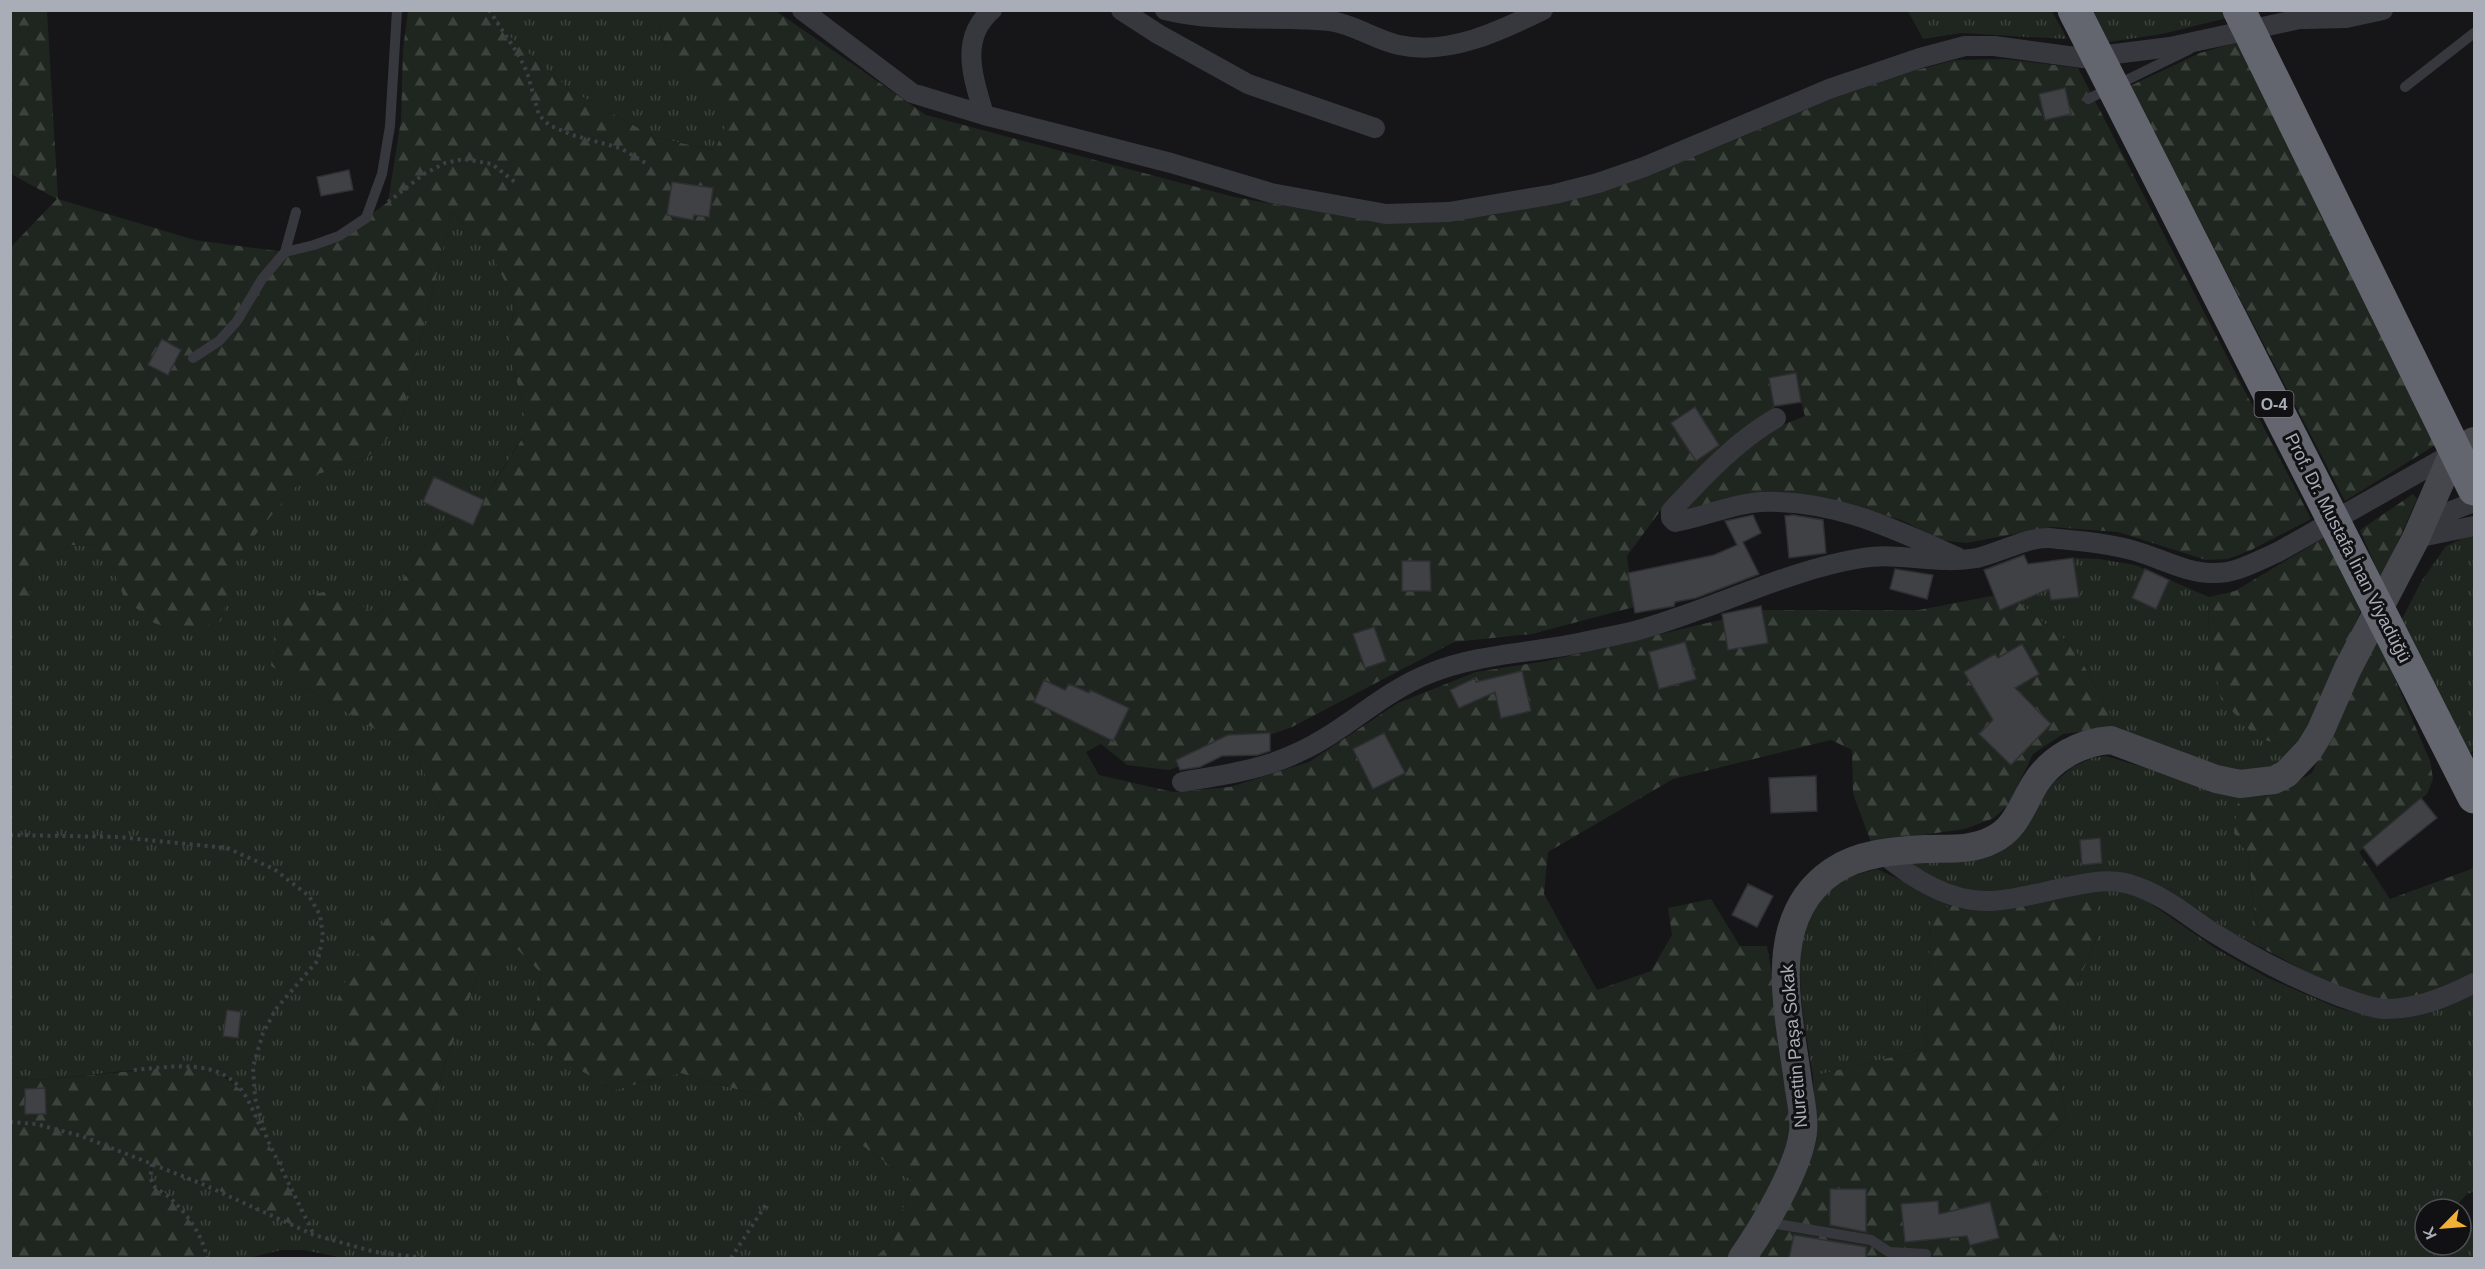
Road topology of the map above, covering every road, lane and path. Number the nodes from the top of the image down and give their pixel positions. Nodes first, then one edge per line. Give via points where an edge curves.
1 (397, 10) edge
2 (489, 10) edge
3 (802, 10) edge
4 (992, 10) edge
5 (1121, 10) edge
6 (1166, 10) edge
7 (1543, 10) edge
8 (2074, 10) edge
9 (2239, 10) edge
10 (2322, 10) edge
11 (2383, 10) edge
12 (1262, 14) edge
13 (2295, 20) junction
14 (2475, 33) edge
15 (2213, 38) junction
16 (2405, 87) dead end
17 (2088, 99) dead end
18 (984, 115) junction
19 (1375, 128) dead end
20 (649, 165) dead end
21 (516, 183) dead end
22 (296, 212) dead end
23 (366, 218) junction
24 (285, 252) junction
25 (193, 358) dead end
26 (1776, 418) dead end
27 (2464, 447) edge
28 (2475, 489) edge
29 (2475, 502) edge
30 (2475, 526) edge
31 (2420, 530) junction
32 (1962, 560) junction
33 (1182, 782) dead end
34 (2475, 797) edge
35 (10, 835) edge
36 (1881, 853) junction
37 (2475, 983) edge
38 (134, 1070) dead end
39 (10, 1122) edge
40 (267, 1138) junction
41 (152, 1164) junction
42 (767, 1203) dead end
43 (1764, 1221) junction
44 (315, 1235) junction
45 (1926, 1254) dead end
46 (207, 1258) edge
47 (427, 1258) edge
48 (731, 1258) edge
49 (1742, 1258) edge

1 - 23 lane via 390,126 382,174
2 - 20 path via 518,54 539,115 549,125 620,148
3 - 18 street via 912,93
4 - 18 street via 977,27 970,64
5 - 19 street via 1248,84
6 - 12 street via 1203,16
7 - 12 street via 1467,41 1417,47 1398,45 1332,21
8 - 34 highway, Prof. Dr. Mustafa İnan Viyadüğü / O-4, bridge
9 - 28 highway, bridge
10 - 13 street
11 - 13 street via 2346,18
13 - 15 street
14 - 16 lane
15 - 17 lane
15 - 18 street via 2083,58 1965,45 1829,89 1598,183 1449,212 1358,210 1271,193
21 - 23 path via 492,164 464,159 445,163
22 - 24 lane
23 - 24 lane via 339,236
24 - 25 lane via 261,279 219,341
26 - 32 street via 1729,451 1671,511 1671,518 1675,522 1692,519 1759,502 1833,507
27 - 31 street, Nurettin Paşa Sokak
27 - 32 street via 2278,552 2230,571 2192,571 2113,545 2044,538
29 - 31 street
30 - 31 street
31 - 36 street, Nurettin Paşa Sokak via 2348,668 2320,732 2286,774 2274,780 2240,784 2110,740 2095,741 2051,765 2034,785 2012,826 1992,840 1959,849
32 - 33 street via 1882,555 1860,558 1807,571 1632,631 1467,661 1403,685 1301,751 1278,761
35 - 40 path via 119,837 227,848 273,869 309,896 320,915 323,936 318,960 276,1009 262,1034 253,1067 255,1098
36 - 37 street via 1908,875 1976,901 2093,882 2131,884 2186,912 2209,930 2304,983 2383,1009 2428,1002
36 - 43 street, Nurettin Paşa Sokak via 1850,862 1819,883 1797,912 1790,932 1786,964 1788,1001 1803,1132 1790,1172
38 - 40 path via 183,1066 208,1069 227,1077 242,1091
39 - 41 path via 36,1124 81,1136
40 - 44 path
41 - 44 path
41 - 46 path via 155,1187 169,1196 192,1222
42 - 48 path
43 - 45 lane via 1871,1240 1889,1252
43 - 49 street, Nurettin Paşa Sokak
44 - 47 path via 375,1252

